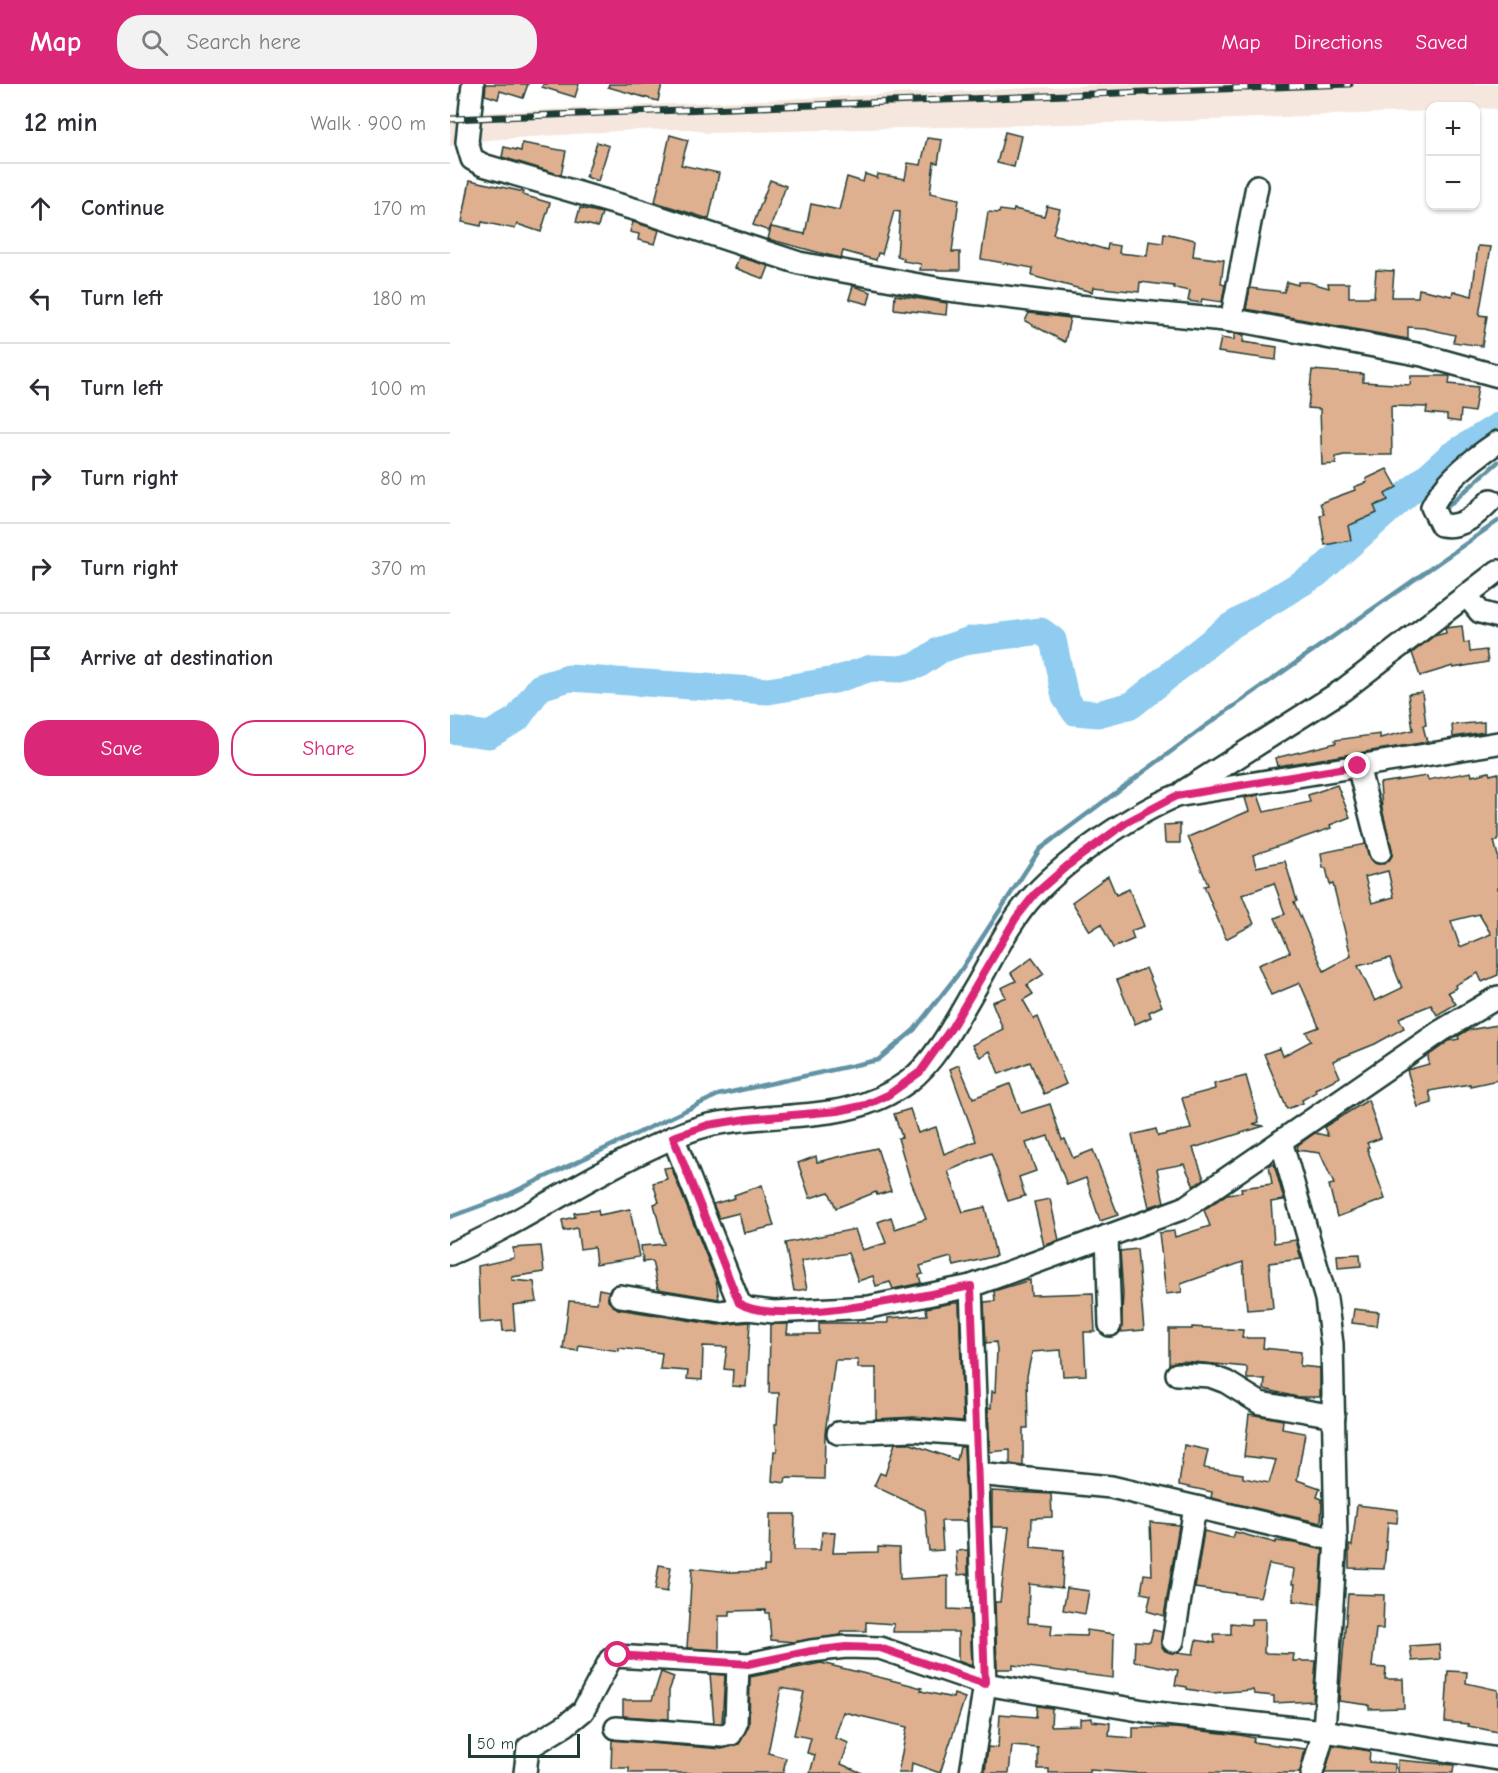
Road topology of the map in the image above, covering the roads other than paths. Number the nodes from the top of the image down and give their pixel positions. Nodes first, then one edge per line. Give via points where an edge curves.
1 (473, 84) edge
2 (1257, 186) dead end
3 (1231, 321) junction
4 (1498, 376) edge
5 (1498, 442) edge
6 (1491, 500) dead end
7 (1498, 570) edge
8 (1467, 596) junction
9 (1498, 617) edge
10 (1498, 743) edge
11 (1358, 766) junction
12 (1176, 796) junction
13 (1380, 852) dead end
14 (1498, 997) edge
15 (673, 1137) junction
16 (1281, 1141) junction
17 (1107, 1236) junction
18 (450, 1254) edge
19 (971, 1286) junction
20 (620, 1296) dead end
21 (748, 1309) junction
22 (1110, 1325) dead end
23 (1178, 1374) dead end
24 (1334, 1416) junction
25 (837, 1433) dead end
26 (976, 1435) junction
27 (977, 1474) junction
28 (1195, 1507) junction
29 (1336, 1540) junction
30 (1173, 1641) dead end
31 (738, 1664) junction
32 (985, 1684) junction
33 (616, 1728) dead end
34 (1324, 1731) junction
35 (1498, 1759) edge
36 (525, 1773) edge
37 (971, 1773) edge
38 (1312, 1773) edge

1 - 3 street via 468,150 472,159 483,165 799,263 941,289
2 - 3 street
3 - 4 street via 1422,355
5 - 6 street via 1476,456 1436,498 1437,519 1452,527 1464,523
7 - 8 street
8 - 9 street via 1480,612
8 - 12 street via 1343,690
10 - 11 street
11 - 12 street
11 - 13 street
12 - 15 street via 1127,822 1035,894 1016,918 952,1027 920,1072 908,1082 866,1105 708,1125
14 - 16 street via 1441,1031
15 - 18 street
15 - 21 street via 739,1303
16 - 17 street via 1184,1208
16 - 24 street via 1326,1299
17 - 19 street
17 - 22 street
19 - 21 street via 869,1306 774,1312
19 - 26 street
20 - 21 street via 720,1312
23 - 24 street via 1210,1376 1260,1403
24 - 29 street
25 - 26 street via 913,1430
26 - 27 street
27 - 28 street via 1111,1487
27 - 32 street
28 - 29 street
28 - 30 street
29 - 34 street
31 - 32 street via 823,1650 880,1648
31 - 33 street via 736,1724 732,1734
31 - 36 street via 612,1657 583,1711 528,1748
32 - 34 street via 1156,1713
32 - 37 street
34 - 35 street
34 - 38 street

